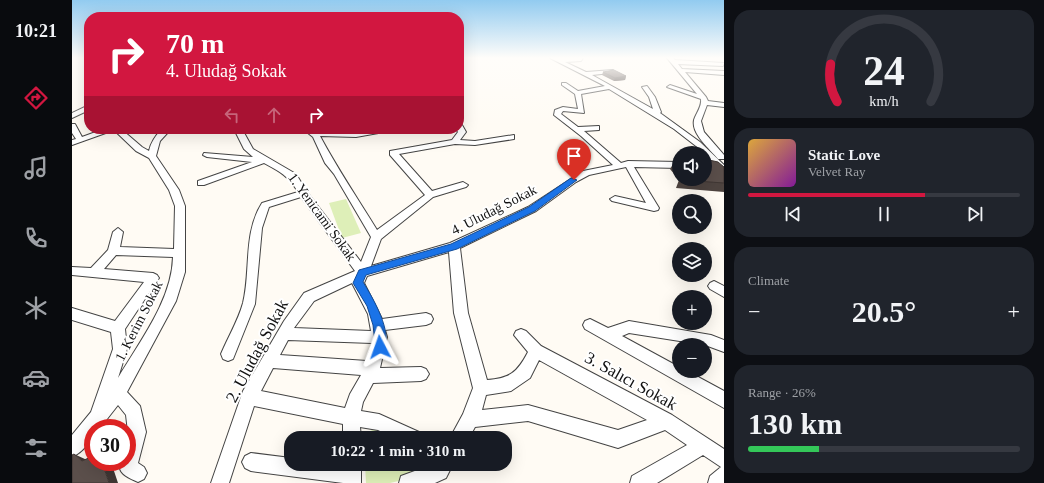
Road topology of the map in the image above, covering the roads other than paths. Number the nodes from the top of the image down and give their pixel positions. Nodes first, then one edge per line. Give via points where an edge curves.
1 (595, 80) edge
2 (596, 81) edge
3 (688, 81) edge
4 (564, 84) dead end
5 (645, 87) dead end
6 (670, 87) dead end
7 (607, 88) junction
8 (578, 93) junction
9 (704, 101) junction
10 (724, 105) edge
11 (84, 110) edge
12 (654, 113) junction
13 (72, 116) edge
14 (72, 126) edge
15 (596, 128) dead end
16 (577, 129) junction
17 (97, 134) edge
18 (122, 134) edge
19 (160, 134) edge
20 (241, 134) edge
21 (313, 134) edge
22 (344, 134) edge
23 (361, 134) edge
24 (461, 134) edge
25 (511, 137) dead end
26 (80, 140) junction
27 (455, 142) junction
28 (72, 143) edge
29 (692, 146) edge
30 (207, 155) dead end
31 (152, 156) junction
32 (264, 160) junction
33 (712, 160) edge
34 (624, 165) junction
35 (672, 165) edge
36 (712, 166) edge
37 (723, 166) edge
38 (201, 183) dead end
39 (464, 185) dead end
40 (303, 193) junction
41 (430, 195) junction
42 (615, 199) dead end
43 (118, 232) dead end
44 (376, 237) junction
45 (454, 246) junction
46 (113, 251) junction
47 (180, 253) junction
48 (72, 271) edge
49 (94, 273) junction
50 (363, 273) junction
51 (322, 291) joint
52 (72, 314) edge
53 (426, 319) dead end
54 (590, 325) dead end
55 (118, 328) junction
56 (379, 331) junction
57 (284, 334) junction
58 (609, 334) junction
59 (521, 335) dead end
60 (724, 346) edge
61 (536, 351) junction
62 (228, 354) dead end
63 (270, 361) junction
64 (370, 372) junction
65 (421, 374) dead end
66 (481, 388) junction
67 (118, 393) junction
68 (249, 397) junction
69 (724, 400) edge
70 (353, 418) junction
71 (97, 419) joint
72 (470, 419) junction
73 (666, 421) junction
74 (352, 431) edge
75 (398, 431) edge
76 (463, 431) edge
77 (84, 434) edge
78 (703, 444) junction
79 (72, 448) edge
80 (724, 459) edge
81 (251, 462) dead end
82 (440, 471) edge
83 (138, 473) dead end
84 (352, 474) edge
85 (724, 475) edge
86 (220, 483) edge
87 (408, 483) edge
88 (639, 483) edge
89 (717, 483) edge

1 - 7 street
2 - 12 street
3 - 9 street
4 - 8 street
5 - 12 street via 658,112
6 - 9 street
7 - 8 street
7 - 29 street via 670,128
8 - 16 street via 582,112 558,110 558,115
9 - 10 street
9 - 37 street via 697,121 700,133
11 - 13 street
12 - 37 street via 693,140
14 - 26 street
15 - 16 street
16 - 34 street
17 - 26 street
18 - 31 street via 139,149
19 - 31 street via 154,144
20 - 32 street, 1. Yenicami Sokak via 251,152
21 - 44 street
22 - 23 street
24 - 27 street
25 - 27 street via 475,143
26 - 28 street
27 - 41 street via 393,153
30 - 32 street
31 - 47 street, 1. Kerim Sokak via 174,190 180,206
32 - 38 street
32 - 40 street, 1. Yenicami Sokak via 285,169 297,179
33 - 37 street
34 - 35 street, 4. Uludağ Sokak
34 - 42 street via 654,208
34 - 45 street, 4. Uludağ Sokak via 586,173 532,209
36 - 37 street
39 - 41 street
40 - 50 street, 1. Yenicami Sokak
40 - 62 street via 265,205 261,213 256,231 249,304
41 - 44 street
43 - 46 street
44 - 50 street
45 - 50 street, 4. Uludağ Sokak
45 - 66 street via 461,313
46 - 47 street
46 - 49 street
47 - 67 street, 1. Kerim Sokak via 179,272 170,301
48 - 49 street
49 - 55 street via 153,278
50 - 51 street, 4. Uludağ Sokak
50 - 56 street, 1. Yenicami Sokak via 358,283 372,305
51 - 57 street, 2. Uludağ Sokak via 309,297
52 - 55 street
53 - 56 street
54 - 58 street
55 - 71 street via 120,349
56 - 57 street
56 - 64 street, 1. Yenicami Sokak via 380,347
57 - 63 street, 2. Uludağ Sokak
58 - 60 street via 629,327 711,341
58 - 69 street
59 - 61 street, 3. Salıcı Sokak
61 - 66 street via 525,373 505,386
61 - 73 street, 3. Salıcı Sokak
63 - 64 street
63 - 68 street, 2. Uludağ Sokak
64 - 65 street
64 - 70 street, 1. Yenicami Sokak via 354,405
66 - 72 street
67 - 71 street, 1. Kerim Sokak
67 - 83 street via 134,412 137,432 128,467
68 - 70 street
68 - 86 street, 2. Uludağ Sokak
70 - 74 street, 1. Yenicami Sokak
70 - 75 street via 379,422
72 - 73 street via 528,413 618,439
72 - 76 street
73 - 78 street, 3. Salıcı Sokak
77 - 79 street, 1. Kerim Sokak
78 - 80 street, 3. Salıcı Sokak
78 - 88 street
81 - 84 street
82 - 87 street
85 - 89 street

